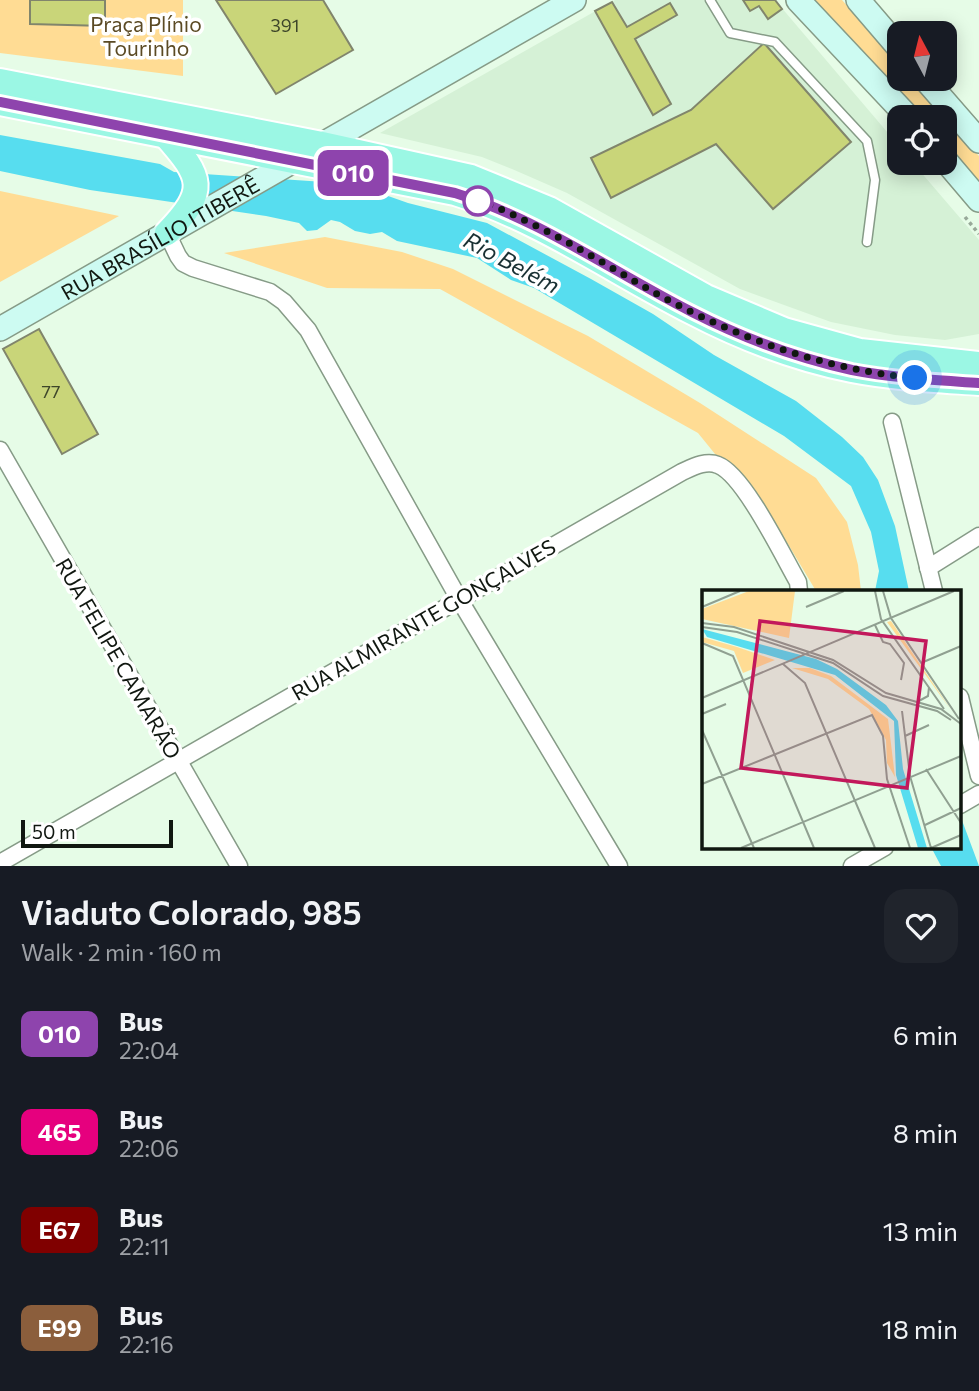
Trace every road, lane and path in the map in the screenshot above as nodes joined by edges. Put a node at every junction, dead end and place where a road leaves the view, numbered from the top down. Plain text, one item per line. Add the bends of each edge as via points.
1 (574, 0) edge
2 (710, 0) edge
3 (798, 0) edge
4 (858, 0) edge
5 (887, 34) edge
6 (0, 81) edge
7 (936, 91) edge
8 (0, 103) edge
9 (897, 105) edge
10 (976, 133) edge
11 (165, 135) junction
12 (322, 144) junction
13 (295, 160) junction
14 (957, 174) edge
15 (979, 200) edge
16 (167, 233) junction
17 (867, 242) dead end
18 (0, 329) edge
19 (976, 367) edge
20 (892, 422) dead end
21 (0, 450) edge
22 (979, 536) edge
23 (928, 568) junction
24 (799, 590) edge
25 (934, 590) edge
26 (459, 599) junction
27 (962, 705) edge
28 (178, 760) junction
29 (979, 776) edge
30 (884, 848) edge
31 (863, 859) edge
32 (0, 863) edge
33 (239, 866) edge
34 (619, 866) edge

1 - 12 main road, RUA BRASÍLIO ITIBERÊ
2 - 17 lane via 730,33 775,42 867,141 875,180
3 - 9 main road
4 - 5 main road
6 - 12 main road
7 - 10 main road
8 - 11 main road
11 - 13 main road
11 - 16 main road via 193,172 194,193 188,210
12 - 13 main road, RUA BRASÍLIO ITIBERÊ
12 - 19 main road via 495,185 569,220 705,297 784,330 860,351
13 - 16 main road, RUA BRASÍLIO ITIBERÊ
13 - 19 main road via 455,193 505,211 692,312 810,359 863,372
14 - 15 main road
16 - 18 main road, RUA BRASÍLIO ITIBERÊ
16 - 26 street via 183,263 270,292 308,330
20 - 23 street
21 - 28 street, RUA FELIPE CAMARÃO
22 - 23 street
23 - 25 street
24 - 26 street, RUA ALMIRANTE GONÇALVES via 738,479 718,464 704,463
26 - 28 street, RUA ALMIRANTE GONÇALVES
26 - 34 street
27 - 29 street
28 - 32 street, RUA ALMIRANTE GONÇALVES
28 - 33 street, RUA FELIPE CAMARÃO
30 - 31 street

